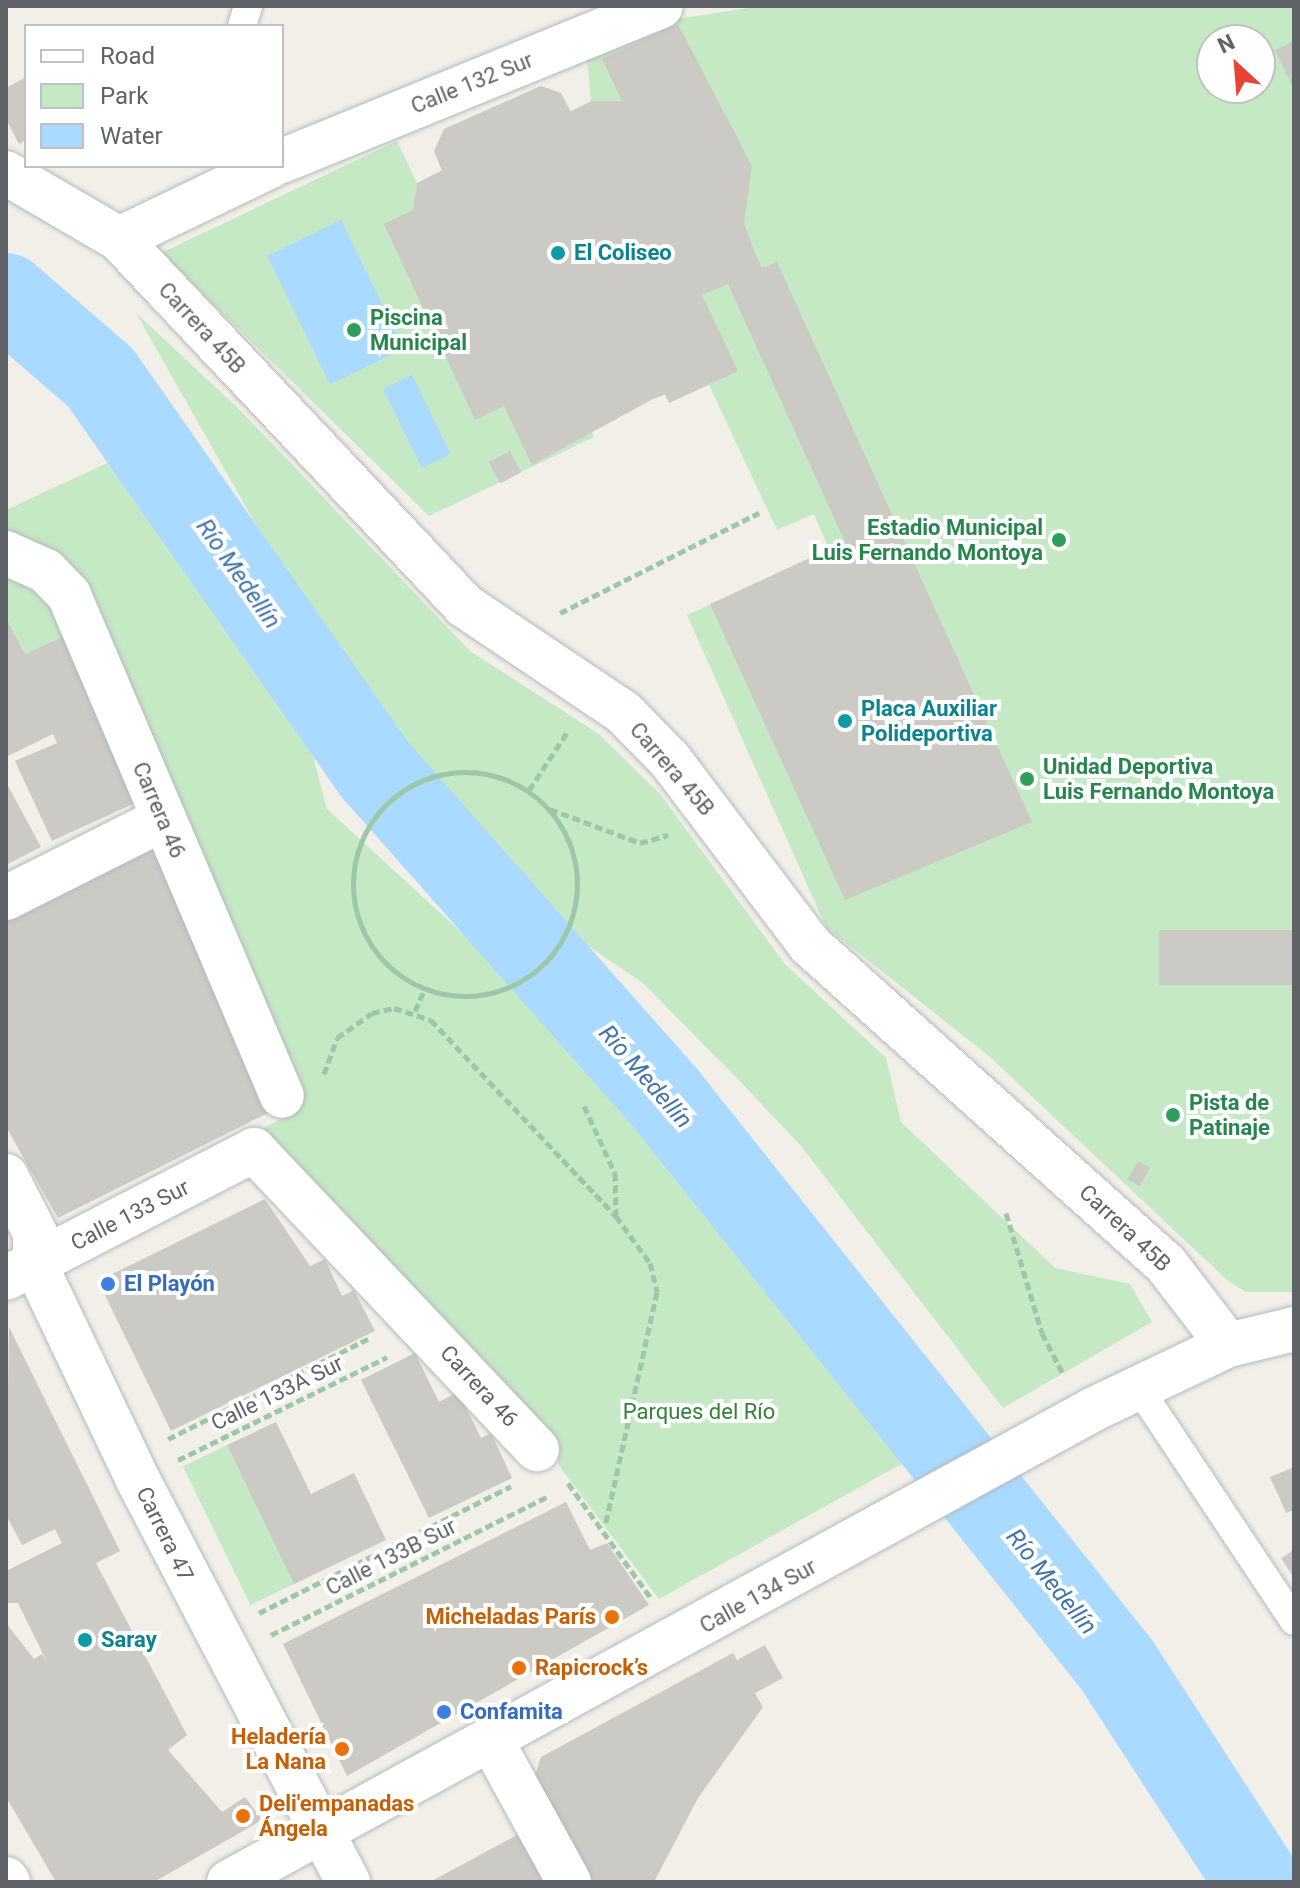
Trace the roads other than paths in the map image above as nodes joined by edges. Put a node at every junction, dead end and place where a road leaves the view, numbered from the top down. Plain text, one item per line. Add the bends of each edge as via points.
1 (661, 6) edge
2 (284, 160) edge
3 (267, 168) edge
4 (6, 173) edge
5 (119, 239) junction
6 (6, 553) edge
7 (163, 819) junction
8 (6, 898) edge
9 (301, 1089) road end
10 (254, 1150) joint
11 (6, 1176) edge
12 (20, 1271) edge
13 (1294, 1329) edge
14 (1228, 1345) junction
15 (1138, 1387) junction
16 (526, 1466) road end
17 (1294, 1621) edge
18 (491, 1740) junction
19 (321, 1832) junction
20 (229, 1882) edge
21 (348, 1882) edge
22 (569, 1882) edge

1 - 2 street, Calle 132 Sur
3 - 5 street
4 - 5 street, Carrera 45B
5 - 14 street, Carrera 45B via 465,606 623,712 670,760 810,945 1165,1263
6 - 7 street, Carrera 46 via 46,571 69,595
7 - 8 street
7 - 9 street, Carrera 46
10 - 12 street, Calle 133 Sur
10 - 16 street, Carrera 46 via 422,1326
11 - 12 street, Carrera 47 via 35,1233
12 - 19 street, Carrera 47 via 133,1469
13 - 14 street, Calle 134 Sur
14 - 15 street, Calle 134 Sur
15 - 17 lane
15 - 18 street, Calle 134 Sur via 1081,1397 884,1527
18 - 19 street, Calle 134 Sur
18 - 22 street
19 - 20 street, Calle 134 Sur
19 - 21 street, Carrera 47

